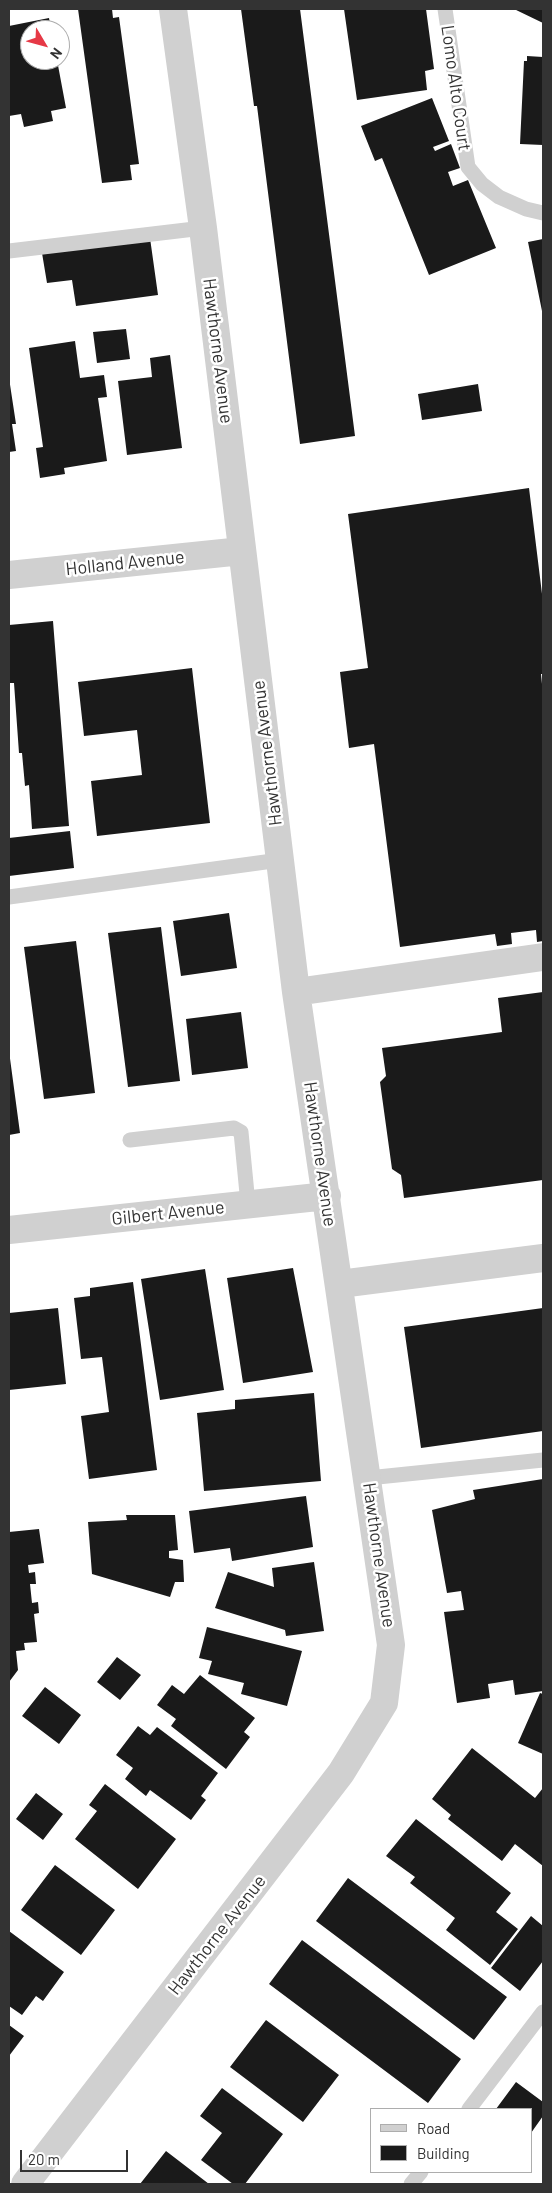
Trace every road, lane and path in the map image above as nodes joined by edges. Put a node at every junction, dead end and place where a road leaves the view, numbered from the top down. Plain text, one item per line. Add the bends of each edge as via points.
1 (173, 9) edge
2 (445, 9) edge
3 (543, 213) edge
4 (203, 228) junction
5 (9, 251) edge
6 (242, 550) junction
7 (9, 575) edge
8 (280, 860) junction
9 (9, 897) edge
10 (543, 957) edge
11 (296, 992) junction
12 (130, 1140) dead end
13 (326, 1196) junction
14 (248, 1204) junction
15 (9, 1230) edge
16 (543, 1258) edge
17 (340, 1284) junction
18 (543, 1460) edge
19 (368, 1478) junction
20 (543, 2012) edge
21 (469, 2108) edge
22 (419, 2173) edge
23 (25, 2184) edge
24 (411, 2184) edge

1 - 4 street, Hawthorne Avenue
2 - 3 lane, Lomo Alto Court via 468,167 499,197
4 - 5 lane
4 - 6 street, Hawthorne Avenue
6 - 7 street, Holland Avenue
6 - 8 street, Hawthorne Avenue
8 - 9 lane
8 - 11 street, Hawthorne Avenue
10 - 11 street
11 - 13 street, Hawthorne Avenue
12 - 14 lane via 234,1128 241,1132
13 - 14 street, Gilbert Avenue
13 - 17 street, Hawthorne Avenue
14 - 15 street, Gilbert Avenue
16 - 17 street
17 - 19 street, Hawthorne Avenue
18 - 19 lane
19 - 23 street, Hawthorne Avenue via 391,1644 384,1703 341,1773
20 - 21 lane
22 - 24 lane

